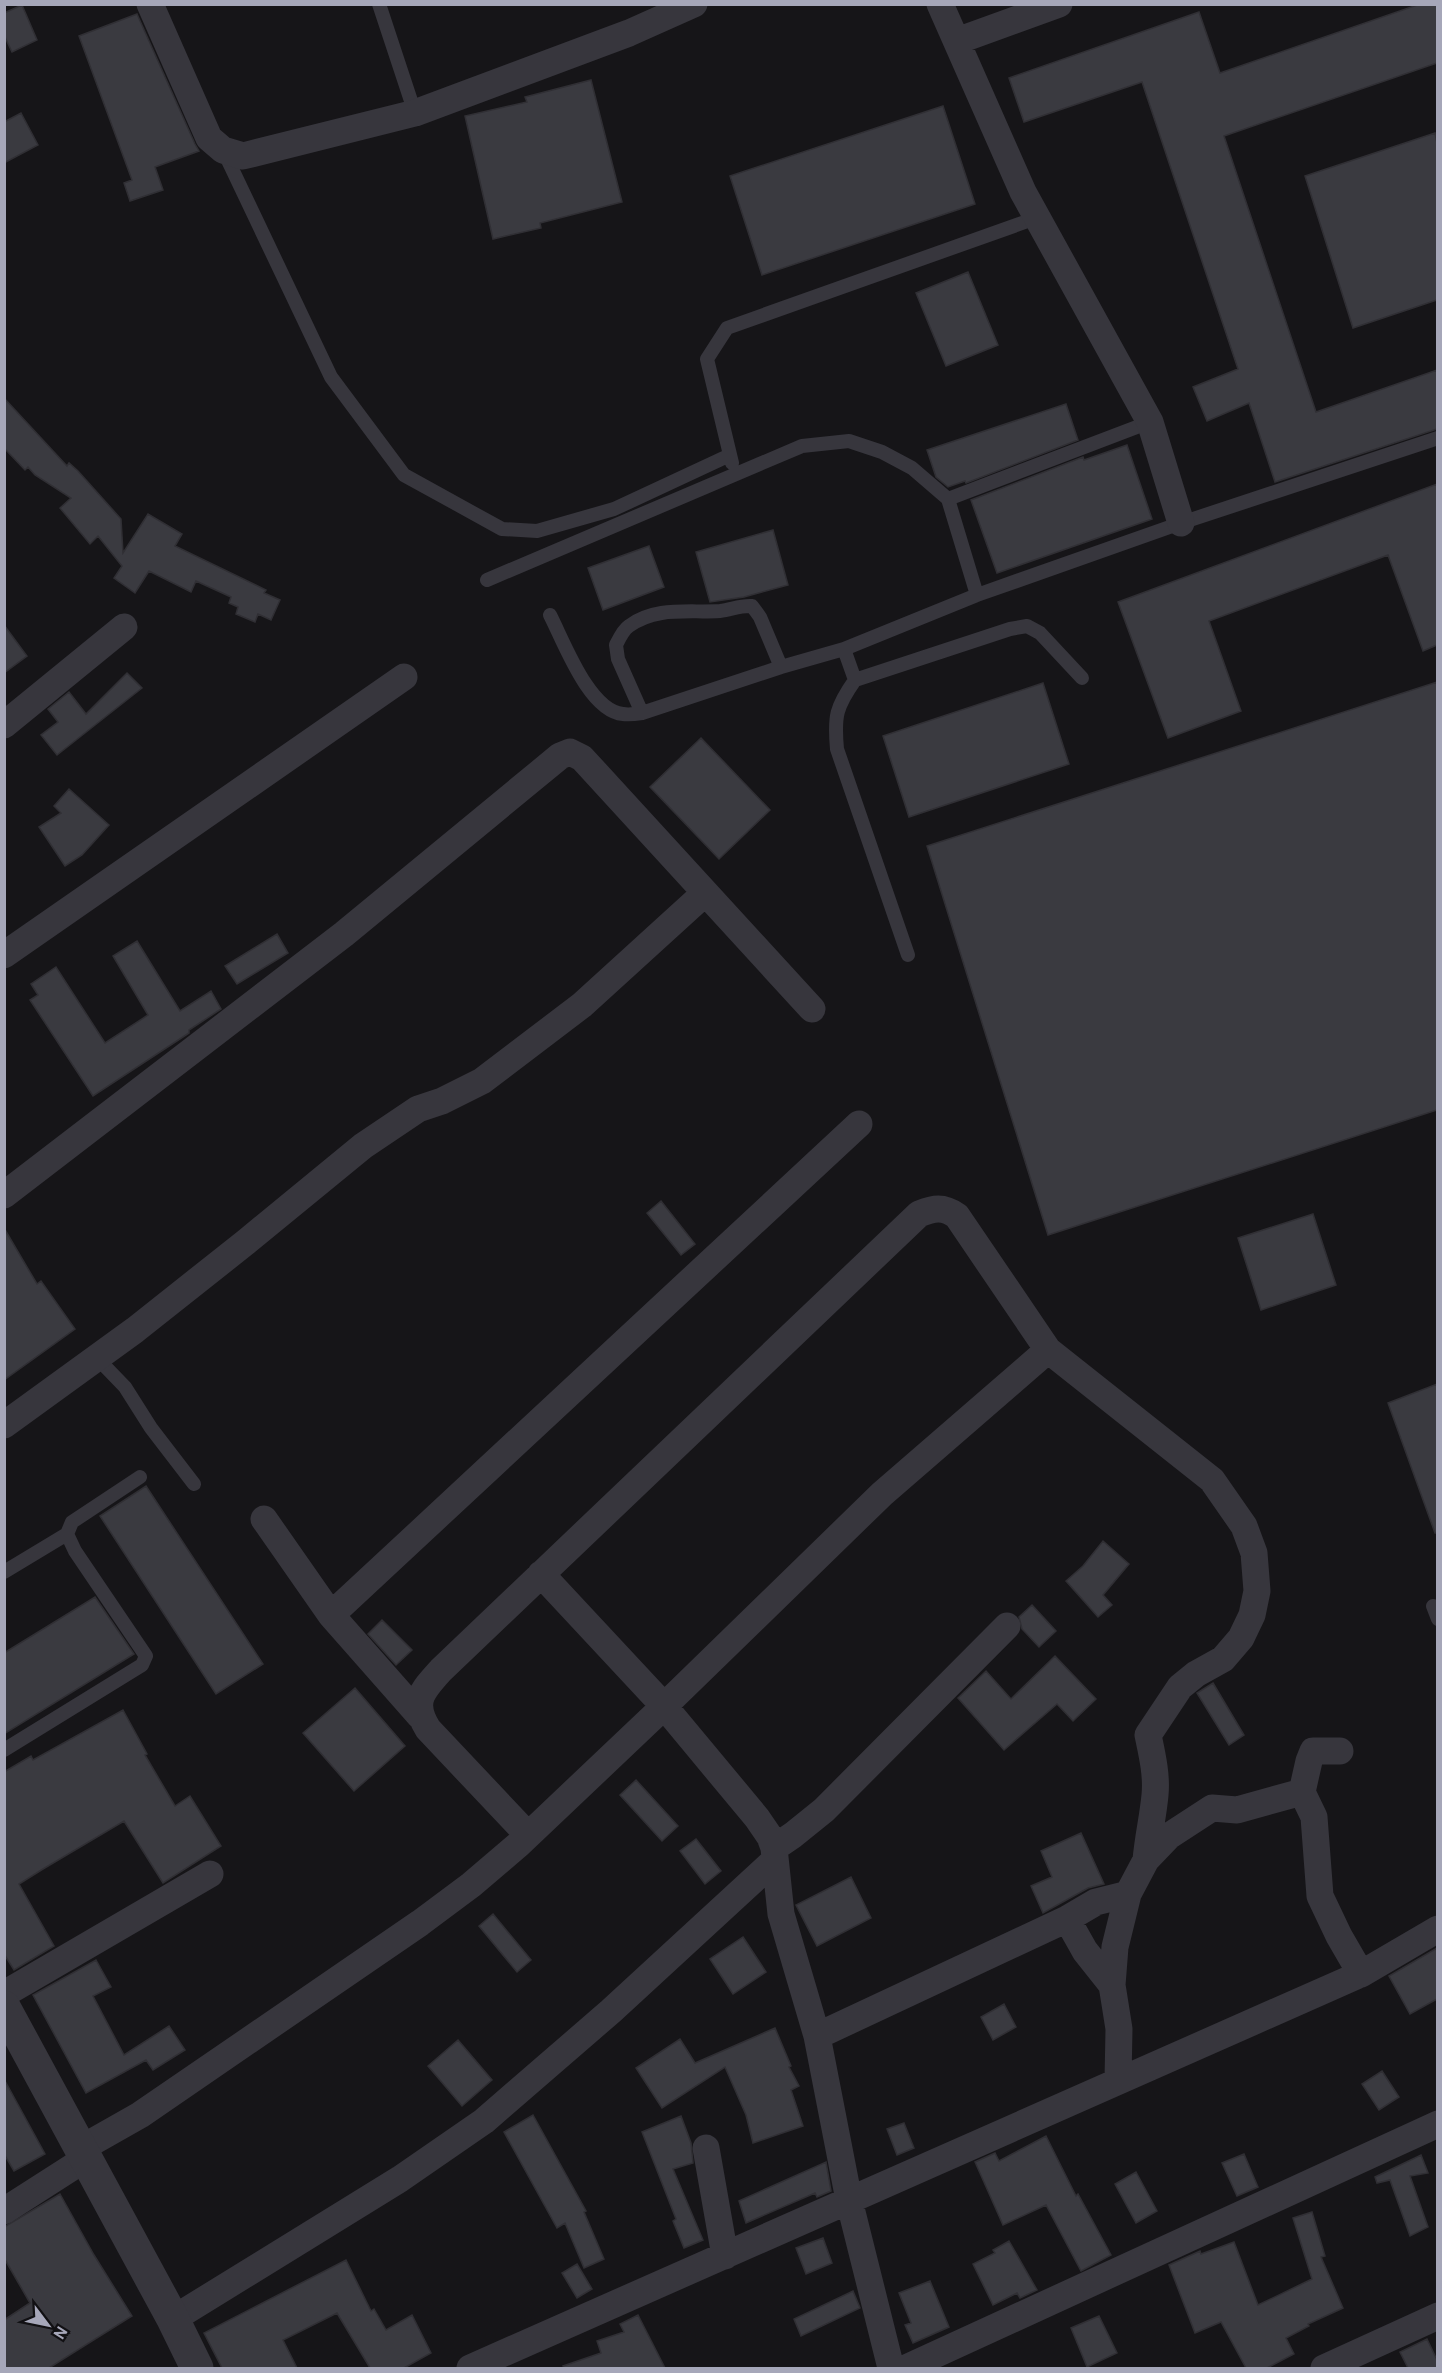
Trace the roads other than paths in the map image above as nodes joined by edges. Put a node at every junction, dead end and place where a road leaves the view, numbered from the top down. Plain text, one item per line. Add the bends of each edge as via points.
1 (150, 4) edge
2 (379, 4) edge
3 (694, 4) edge
4 (940, 4) edge
5 (1059, 4) edge
6 (957, 41) junction
7 (415, 113) junction
8 (223, 150) junction
9 (1039, 217) junction
10 (1150, 422) junction
11 (1437, 438) edge
12 (730, 455) junction
13 (735, 474) junction
14 (948, 499) junction
15 (1180, 524) junction
16 (487, 580) dead end
17 (977, 596) junction
18 (550, 615) dead end
19 (124, 627) dead end
20 (844, 649) junction
21 (781, 667) junction
22 (404, 677) dead end
23 (1082, 678) dead end
24 (855, 680) junction
25 (642, 713) junction
26 (4, 725) edge
27 (705, 893) junction
28 (4, 955) edge
29 (908, 955) dead end
30 (812, 1010) dead end
31 (859, 1124) dead end
32 (4, 1196) edge
33 (1048, 1350) junction
34 (97, 1358) junction
35 (4, 1425) edge
36 (140, 1477) dead end
37 (194, 1484) dead end
38 (264, 1519) dead end
39 (67, 1534) junction
40 (4, 1572) edge
41 (541, 1574) junction
42 (1433, 1606) dead end
43 (331, 1615) junction
44 (1437, 1619) edge
45 (1007, 1626) dead end
46 (664, 1706) junction
47 (420, 1716) junction
48 (4, 1750) edge
49 (1340, 1751) dead end
50 (1302, 1792) junction
51 (528, 1835) junction
52 (774, 1854) junction
53 (1146, 1860) junction
54 (210, 1874) dead end
55 (1128, 1894) junction
56 (1067, 1919) junction
57 (1437, 1929) edge
58 (1361, 1974) junction
59 (1112, 1985) junction
60 (4, 1994) edge
61 (4, 2007) edge
62 (817, 2036) junction
63 (1118, 2080) junction
64 (1437, 2124) edge
65 (706, 2148) dead end
66 (82, 2154) junction
67 (849, 2200) junction
68 (4, 2211) edge
69 (725, 2256) junction
70 (1437, 2316) edge
71 (173, 2319) junction
72 (197, 2368) edge
73 (470, 2368) edge
74 (891, 2368) edge
75 (906, 2368) edge
76 (1324, 2368) edge

1 - 8 street via 209,138
2 - 7 lane
3 - 7 street via 629,33
4 - 6 street
5 - 6 street
6 - 9 street via 1023,192
7 - 8 street via 243,156
8 - 12 lane via 331,377 404,475 502,529 537,531 614,509
9 - 10 street
9 - 12 lane via 727,328 707,359
10 - 14 lane
10 - 15 street
11 - 15 lane
12 - 13 lane
13 - 14 lane via 802,446 849,441 912,468
13 - 16 lane
14 - 17 lane
15 - 17 lane
17 - 20 lane
18 - 25 lane via 595,699 621,714
19 - 26 street
20 - 21 lane
20 - 24 lane
21 - 25 lane
21 - 25 lane via 752,606 650,615 627,627 616,645 618,659
22 - 28 street
23 - 24 lane via 1040,633 1028,626
24 - 29 lane via 842,698 835,721 837,749
27 - 30 street
27 - 32 street via 582,758 570,752 560,756 344,934
27 - 34 street via 582,1005 482,1081 418,1109 363,1146
31 - 43 street
33 - 41 street via 957,1216 936,1208 919,1214
33 - 46 street via 882,1494
33 - 53 street via 1212,1480 1244,1526 1254,1553 1257,1591 1252,1615 1241,1638 1223,1659 1180,1687 1148,1735 1155,1795
34 - 35 street
34 - 37 lane via 125,1387
36 - 39 lane via 72,1522
38 - 43 street
39 - 40 lane
39 - 48 lane via 146,1656 142,1665
41 - 46 street
41 - 47 street via 431,1680 419,1701
42 - 44 lane
43 - 47 street
45 - 52 street via 824,1810
46 - 51 street
46 - 52 street via 758,1818 770,1837
47 - 51 street
49 - 50 street via 1313,1751
50 - 53 street via 1237,1810 1212,1808 1169,1836
50 - 58 street via 1314,1818 1320,1896
51 - 66 street via 420,1923
52 - 62 street via 782,1914
52 - 71 street via 611,2011 484,2121 390,2185
53 - 55 street
54 - 60 street
55 - 56 street via 1096,1902
55 - 59 street via 1115,1947
56 - 59 street via 1085,1951
56 - 62 street
57 - 58 street
58 - 63 street
59 - 63 street via 1119,2029
61 - 66 street
62 - 67 street
63 - 67 street
64 - 75 street
65 - 69 street
66 - 68 street
66 - 71 street
67 - 69 street
67 - 74 street
69 - 73 street
70 - 76 street
71 - 72 street

